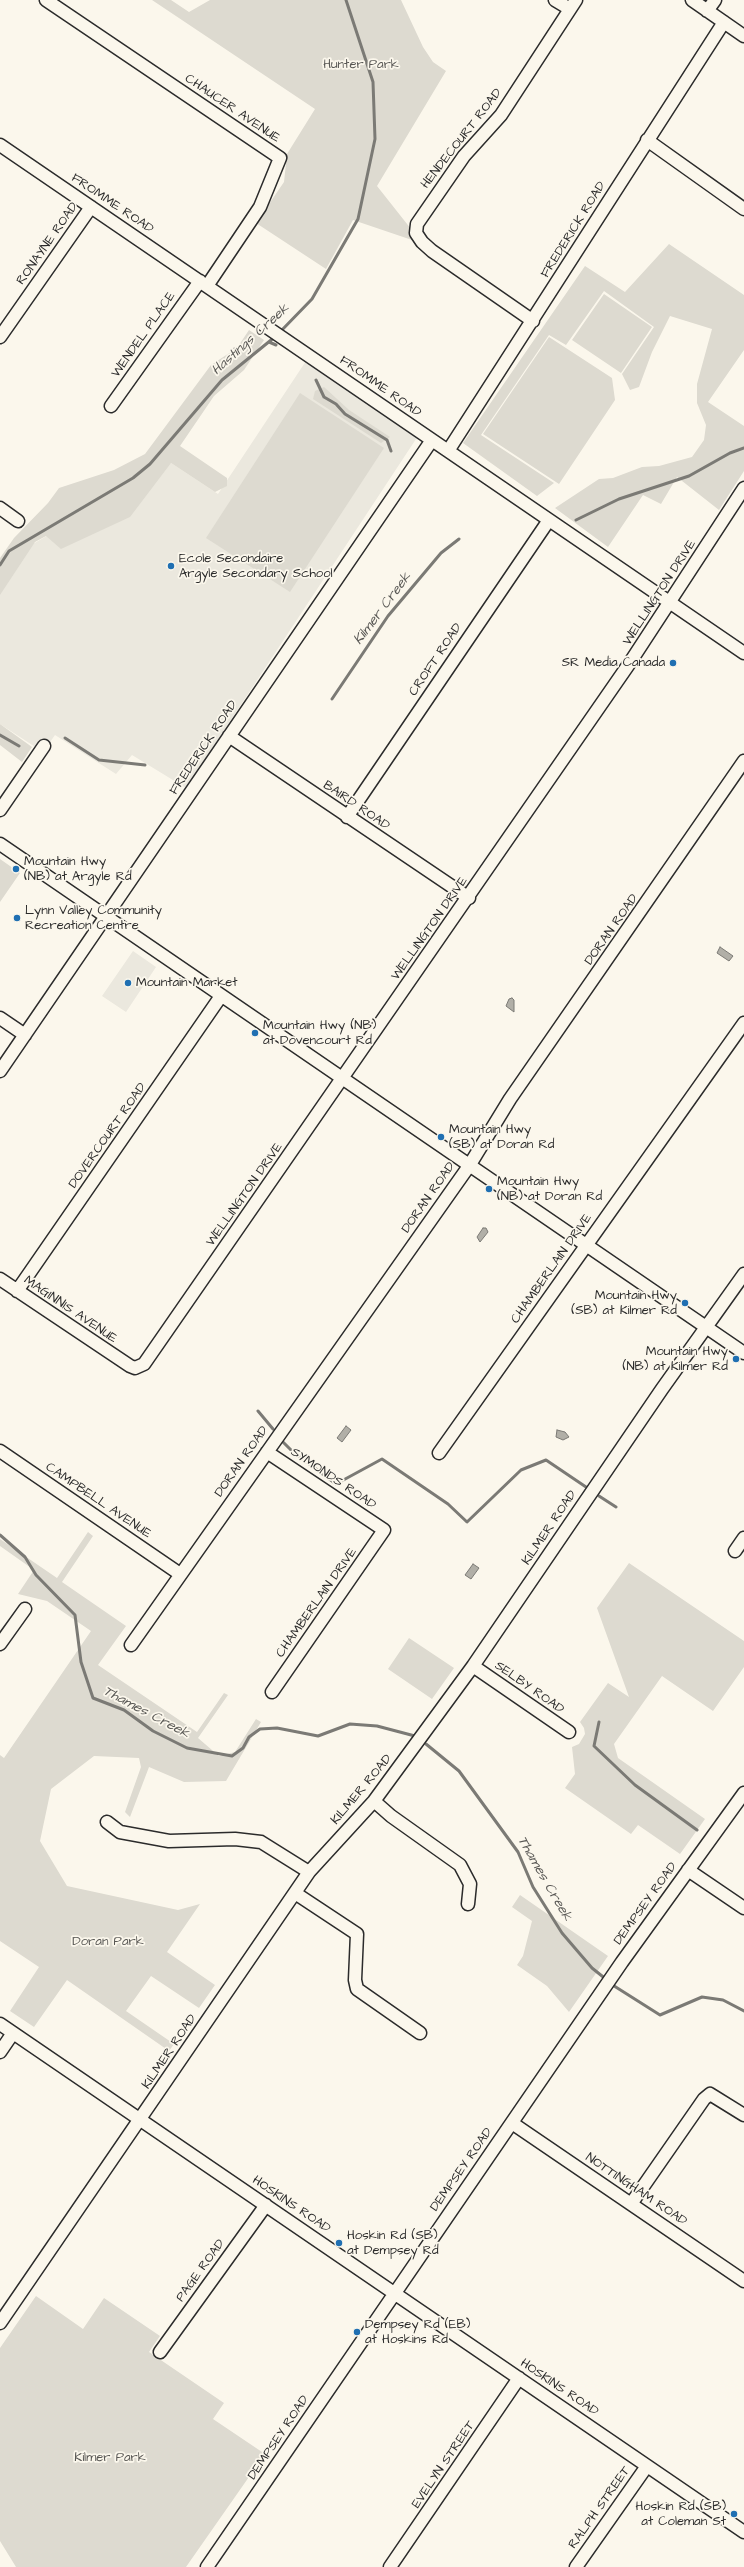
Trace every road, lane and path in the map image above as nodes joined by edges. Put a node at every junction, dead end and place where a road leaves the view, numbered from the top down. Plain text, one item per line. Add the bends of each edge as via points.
1 (46, 0) edge
2 (555, 0) edge
3 (692, 0) edge
4 (715, 0) edge
5 (573, 5) edge
6 (707, 11) junction
7 (724, 22) junction
8 (744, 36) edge
9 (647, 140) junction
10 (0, 145) edge
11 (91, 207) junction
12 (744, 209) edge
13 (203, 283) junction
14 (533, 321) junction
15 (0, 337) edge
16 (111, 406) dead end
17 (432, 440) junction
18 (448, 451) junction
19 (744, 488) edge
20 (0, 508) edge
21 (18, 520) dead end
22 (549, 520) junction
23 (670, 603) junction
24 (744, 653) edge
25 (229, 736) junction
26 (44, 746) dead end
27 (744, 762) edge
28 (0, 810) edge
29 (347, 817) junction
30 (0, 844) edge
31 (469, 898) junction
32 (106, 916) junction
33 (221, 996) junction
34 (0, 1018) edge
35 (744, 1023) edge
36 (25, 1035) junction
37 (0, 1072) edge
38 (343, 1080) junction
39 (469, 1166) junction
40 (586, 1246) junction
41 (744, 1274) edge
42 (0, 1279) edge
43 (17, 1291) junction
44 (706, 1326) junction
45 (744, 1353) edge
46 (125, 1363) joint
47 (0, 1451) edge
48 (267, 1452) junction
49 (439, 1453) dead end
50 (384, 1530) joint
51 (744, 1538) edge
52 (735, 1551) dead end
53 (180, 1574) junction
54 (25, 1609) dead end
55 (0, 1644) edge
56 (131, 1645) dead end
57 (473, 1666) junction
58 (272, 1692) dead end
59 (569, 1732) dead end
60 (744, 1793) edge
61 (374, 1801) junction
62 (107, 1822) dead end
63 (688, 1870) junction
64 (309, 1872) junction
65 (295, 1893) junction
66 (468, 1904) dead end
67 (744, 1908) edge
68 (0, 2024) edge
69 (13, 2033) junction
70 (420, 2033) dead end
71 (0, 2052) edge
72 (744, 2115) edge
73 (140, 2120) junction
74 (512, 2123) junction
75 (631, 2204) junction
76 (266, 2206) junction
77 (744, 2281) edge
78 (396, 2293) junction
79 (0, 2324) edge
80 (160, 2352) dead end
81 (519, 2378) junction
82 (647, 2466) junction
83 (744, 2532) edge
84 (207, 2567) edge
85 (390, 2567) edge
86 (576, 2567) edge

1 - 13 street, CHAUCER AVENUE via 280,158 260,206
2 - 5 street
3 - 6 street
4 - 6 street
5 - 14 street, HENDECOURT ROAD via 501,115 464,156 417,224 416,233 432,251
6 - 7 street
7 - 8 street
7 - 9 street, FREDERICK ROAD
9 - 12 street
9 - 14 street, FREDERICK ROAD
10 - 11 street, FROMME ROAD
11 - 13 street, FROMME ROAD
11 - 15 street, RONAYNE ROAD
13 - 16 street, WENDEL PLACE
13 - 17 street, FROMME ROAD
14 - 18 street, FREDERICK ROAD
17 - 18 street, FROMME ROAD
17 - 25 street, FREDERICK ROAD
18 - 22 street, FROMME ROAD
19 - 23 street, WELLINGTON DRIVE
20 - 21 street
22 - 23 street, FROMME ROAD
22 - 29 street, CROFT ROAD
23 - 24 street, FROMME ROAD
23 - 31 street, WELLINGTON DRIVE via 510,834
25 - 29 street, BAIRD ROAD
25 - 32 street, FREDERICK ROAD
26 - 28 street
27 - 39 street, DORAN ROAD via 510,1099
29 - 31 street, BAIRD ROAD
30 - 32 street
31 - 38 street, WELLINGTON DRIVE
32 - 33 street
32 - 36 street, FREDERICK ROAD
33 - 38 street
33 - 43 street, DOVERCOURT ROAD
34 - 36 street
35 - 40 street, CHAMBERLAIN DRIVE
36 - 37 street, FREDERICK ROAD
38 - 39 street
38 - 46 street, WELLINGTON DRIVE via 150,1357 144,1364 135,1368
39 - 40 street
39 - 48 street, DORAN ROAD
40 - 44 street
40 - 49 street, CHAMBERLAIN DRIVE
41 - 44 street, KILMER ROAD
42 - 43 street, MAGINNIS AVENUE
43 - 46 street, MAGINNIS AVENUE
44 - 45 street
44 - 57 street, KILMER ROAD
47 - 53 street, CAMPBELL AVENUE
48 - 50 street, SYMONDS ROAD
48 - 53 street, DORAN ROAD
50 - 58 street, CHAMBERLAIN DRIVE
51 - 52 street
53 - 56 street, DORAN ROAD
54 - 55 street
57 - 59 street, SELBY ROAD
57 - 61 street, KILMER ROAD
60 - 63 street, DEMPSEY ROAD
61 - 64 street, KILMER ROAD
61 - 66 street via 460,1865 470,1884
62 - 64 street via 120,1832 169,1842 235,1839 261,1842
63 - 67 street
63 - 74 street, DEMPSEY ROAD
64 - 65 street, KILMER ROAD
65 - 70 street via 357,1934 355,1980 358,1989
65 - 73 street, KILMER ROAD
68 - 69 street, HOSKINS ROAD
69 - 71 street
69 - 73 street, HOSKINS ROAD
72 - 75 street via 710,2094
73 - 76 street, HOSKINS ROAD
73 - 79 street, KILMER ROAD
74 - 75 street, NOTTINGHAM ROAD
74 - 78 street, DEMPSEY ROAD
75 - 77 street, NOTTINGHAM ROAD
76 - 78 street, HOSKINS ROAD
76 - 80 street, PAGE ROAD
78 - 81 street, HOSKINS ROAD
78 - 84 street, DEMPSEY ROAD
81 - 82 street, HOSKINS ROAD
81 - 85 street, EVELYN STREET
82 - 83 street, HOSKINS ROAD
82 - 86 street, RALPH STREET

